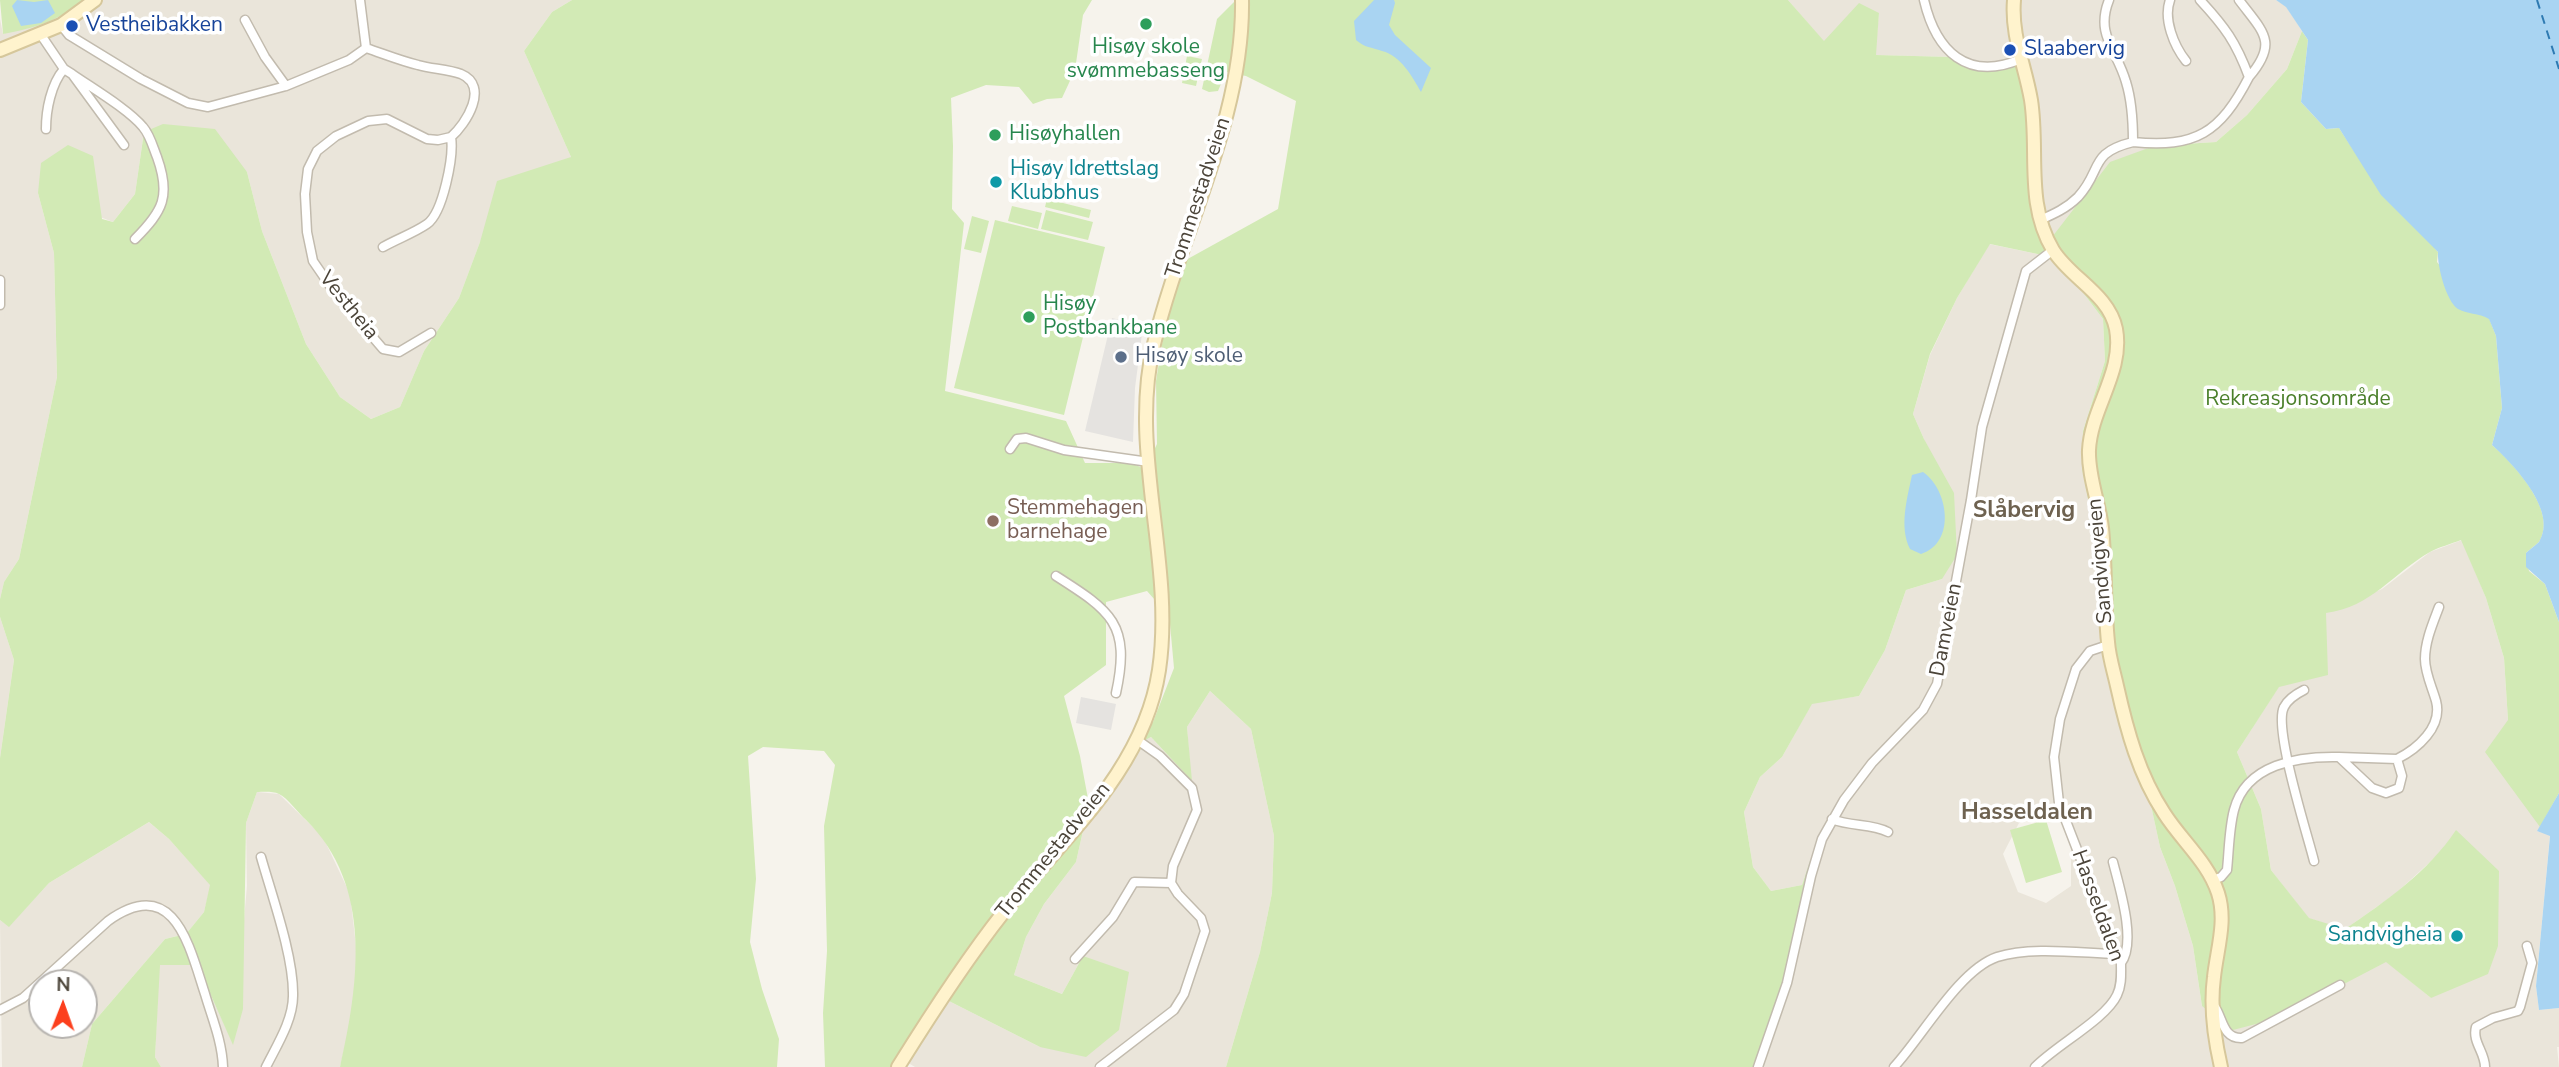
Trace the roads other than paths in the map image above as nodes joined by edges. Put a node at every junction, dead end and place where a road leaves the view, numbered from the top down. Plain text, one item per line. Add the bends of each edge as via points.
1 (95, 0) edge
2 (360, 0) edge
3 (1242, 0) edge
4 (1924, 0) edge
5 (2014, 0) edge
6 (2109, 0) edge
7 (2170, 0) edge
8 (2200, 0) edge
9 (2239, 0) edge
10 (245, 20) dead end
11 (61, 25) junction
12 (41, 35) junction
13 (366, 48) junction
14 (0, 50) edge
15 (2021, 59) junction
16 (2186, 61) dead end
17 (64, 69) junction
18 (72, 74) junction
19 (2249, 77) junction
20 (286, 86) junction
21 (46, 129) dead end
22 (451, 137) junction
23 (2133, 142) junction
24 (124, 145) dead end
25 (2040, 220) junction
26 (135, 239) dead end
27 (383, 247) dead end
28 (2053, 250) junction
29 (0, 280) edge
30 (0, 305) edge
31 (431, 333) dead end
32 (1010, 449) dead end
33 (1149, 462) junction
34 (1056, 576) dead end
35 (2439, 607) dead end
36 (2108, 645) junction
37 (2304, 690) dead end
38 (1115, 693) dead end
39 (1136, 739) junction
40 (2339, 757) junction
41 (2397, 759) junction
42 (2288, 761) junction
43 (1832, 819) junction
44 (1888, 832) dead end
45 (261, 857) dead end
46 (2314, 860) dead end
47 (2113, 862) dead end
48 (2213, 880) junction
49 (1171, 883) junction
50 (2527, 946) dead end
51 (2116, 954) junction
52 (1075, 959) dead end
53 (2121, 963) junction
54 (2340, 985) dead end
55 (2212, 1005) junction
56 (0, 1010) edge
57 (223, 1067) edge
58 (266, 1067) edge
59 (898, 1067) edge
60 (1100, 1067) edge
61 (1758, 1067) edge
62 (1894, 1067) edge
63 (2035, 1067) edge
64 (2221, 1067) edge
65 (2485, 1067) edge

1 - 11 main road
2 - 13 street
3 - 33 main road, Trommestadveien via 1242,43 1231,98 1154,344 1147,390
4 - 15 street via 1933,30 1943,47 1958,59 1986,67
5 - 15 main road, Sandvigveien via 2014,33
6 - 23 street via 2104,31 2126,81
7 - 16 street via 2167,15 2176,46
8 - 19 street via 2227,30
9 - 19 street via 2258,25 2266,50
10 - 20 street
11 - 12 main road
11 - 20 street via 69,35 188,103 215,106
12 - 14 main road
12 - 17 street
13 - 20 street via 349,60
13 - 22 street via 460,74 470,81 473,104
15 - 25 main road, Sandvigveien via 2034,121 2034,192
17 - 18 street
17 - 21 street via 54,88
18 - 24 street
18 - 26 street via 148,134 165,191 158,212
19 - 23 street via 2237,101 2207,132 2182,142
22 - 27 street via 451,156 436,214 426,225
22 - 31 street, Vestheia via 427,139 387,119 368,121 317,151 308,169 305,194 313,261 383,349 399,352
23 - 25 street via 2101,156 2078,197 2060,212
25 - 28 main road, Sandvigveien
28 - 36 main road, Sandvigveien via 2104,305 2116,332 2116,362 2094,423 2089,452 2103,532
28 - 43 street, Damveien via 2026,271 1982,427 1937,684 1923,710 1871,762
29 - 30 street
32 - 33 street via 1017,439 1026,438 1063,450
33 - 39 main road, Trommestadveien via 1162,593 1161,651 1151,702
34 - 38 street via 1103,608 1115,627 1121,662
35 - 41 street via 2425,658 2437,713 2424,740
36 - 48 main road, Sandvigveien via 2130,738 2148,788
36 - 51 street, Hasseldalen via 2090,651 2076,669 2054,757 2059,803
37 - 42 street via 2294,695 2281,715
39 - 49 street via 1181,775 1195,798 1196,810 1173,866
39 - 59 main road, Trommestadveien via 1100,800 1003,913
40 - 41 street
40 - 41 street via 2372,788 2386,793 2399,788 2402,776
40 - 42 street
42 - 46 street
42 - 48 street via 2256,775 2242,791 2234,810 2227,870
43 - 44 street
43 - 61 street, Damveien via 1822,839 1787,983
45 - 58 street via 294,997
47 - 53 street via 2127,934
48 - 55 main road, Sandvigveien via 2222,920
49 - 52 street via 1134,882 1113,917
49 - 60 street via 1205,931 1184,994 1174,1010
50 - 65 street via 2532,963 2518,1011 2476,1027
51 - 53 street, Hasseldalen
51 - 62 street via 2020,952 1995,958 1974,970 1958,987
53 - 63 street, Hasseldalen via 2117,996 2102,1014
54 - 55 street via 2242,1038 2226,1032
55 - 64 main road, Sandvigveien
56 - 57 street via 23,998 122,910 155,907 177,922 189,942 220,1041

